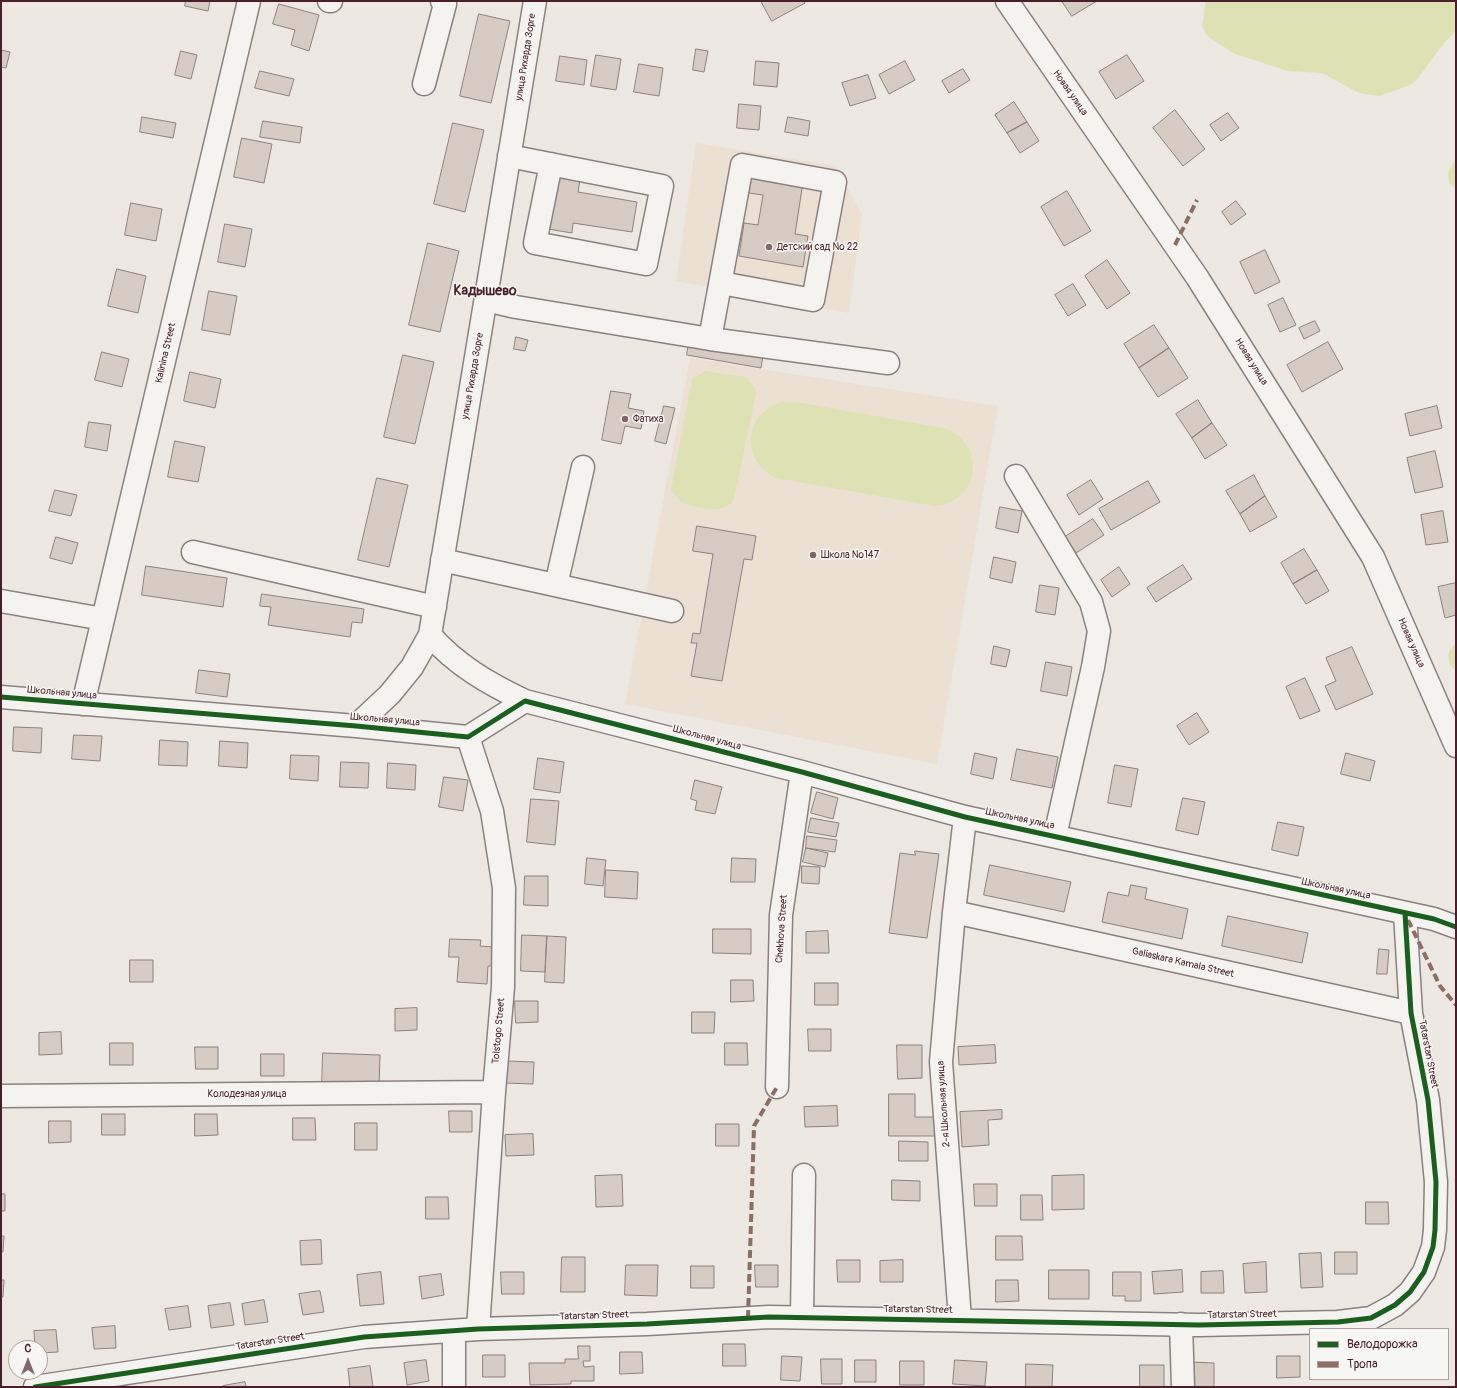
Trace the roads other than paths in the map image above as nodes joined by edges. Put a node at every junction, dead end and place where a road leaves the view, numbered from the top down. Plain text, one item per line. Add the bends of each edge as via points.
1 (249, 1) edge
2 (442, 1) edge
3 (535, 1) edge
4 (1007, 1) edge
5 (424, 84) dead end
6 (510, 156) junction
7 (550, 164) junction
8 (721, 283) junction
9 (486, 300) junction
10 (710, 339) junction
11 (888, 364) dead end
12 (583, 467) dead end
13 (1016, 476) dead end
14 (193, 552) dead end
15 (442, 560) junction
16 (556, 586) junction
17 (1, 601) edge
18 (435, 607) junction
19 (672, 611) dead end
20 (103, 619) junction
21 (430, 635) junction
22 (1, 697) edge
23 (525, 701) junction
24 (83, 704) junction
25 (356, 726) junction
26 (468, 737) junction
27 (1456, 746) edge
28 (802, 772) junction
29 (965, 817) junction
30 (1055, 836) junction
31 (954, 912) junction
32 (1405, 914) junction
33 (1456, 927) edge
34 (1411, 1013) junction
35 (777, 1087) dead end
36 (494, 1092) junction
37 (1, 1096) edge
38 (804, 1175) dead end
39 (802, 1317) junction
40 (960, 1319) junction
41 (1181, 1324) junction
42 (478, 1329) junction
43 (454, 1331) junction
44 (35, 1387) edge
45 (454, 1387) edge
46 (1183, 1387) edge

1 - 20 street, Kalinina Street
2 - 5 street via 445,4
3 - 6 street, улица Рихарда Зорге
4 - 27 street, Новая улица via 1197,277 1373,557
6 - 7 street
6 - 9 street, улица Рихарда Зорге
7 - 7 street via 662,186 646,264 535,243
8 - 8 street via 742,165 835,182 813,300
8 - 10 street
9 - 10 street
9 - 15 street, улица Рихарда Зорге
10 - 11 street
12 - 16 street
13 - 30 street via 1091,602 1099,631
14 - 18 street
15 - 16 street
15 - 18 street, улица Рихарда Зорге
16 - 19 street
17 - 20 street
18 - 21 street, улица Рихарда Зорге
20 - 24 street, Kalinina Street
21 - 23 street, Школьная улица via 443,650 468,669 494,686
21 - 25 street, улица Рихарда Зорге via 412,667 390,694
22 - 24 street, Школьная улица
23 - 26 street
23 - 28 street, Школьная улица
24 - 25 street, Школьная улица
25 - 26 street, Школьная улица
26 - 36 street, Tolstogo Street via 492,811 504,888 503,987
28 - 29 street, Школьная улица
28 - 35 street, Chekhova Street via 781,915
29 - 30 street, Школьная улица
29 - 31 street, 2-я Школьная улица
30 - 32 street, Школьная улица
31 - 34 street, Galiaskara Kamala Street
31 - 40 street, 2-я Школьная улица via 941,1062
32 - 33 street, Школьная улица via 1434,919
32 - 34 street, Tatarstan Street
34 - 41 street, Tatarstan Street via 1428,1100 1436,1182 1433,1247 1424,1272 1410,1292 1395,1305 1371,1318 1338,1322
36 - 37 street, Колодезная улица
36 - 42 street, Tolstogo Street
38 - 39 street
39 - 40 street, Tatarstan Street
39 - 42 street, Tatarstan Street
40 - 41 street, Tatarstan Street
41 - 46 street
42 - 43 street, Tatarstan Street
43 - 44 street, Tatarstan Street via 364,1337
43 - 45 street

